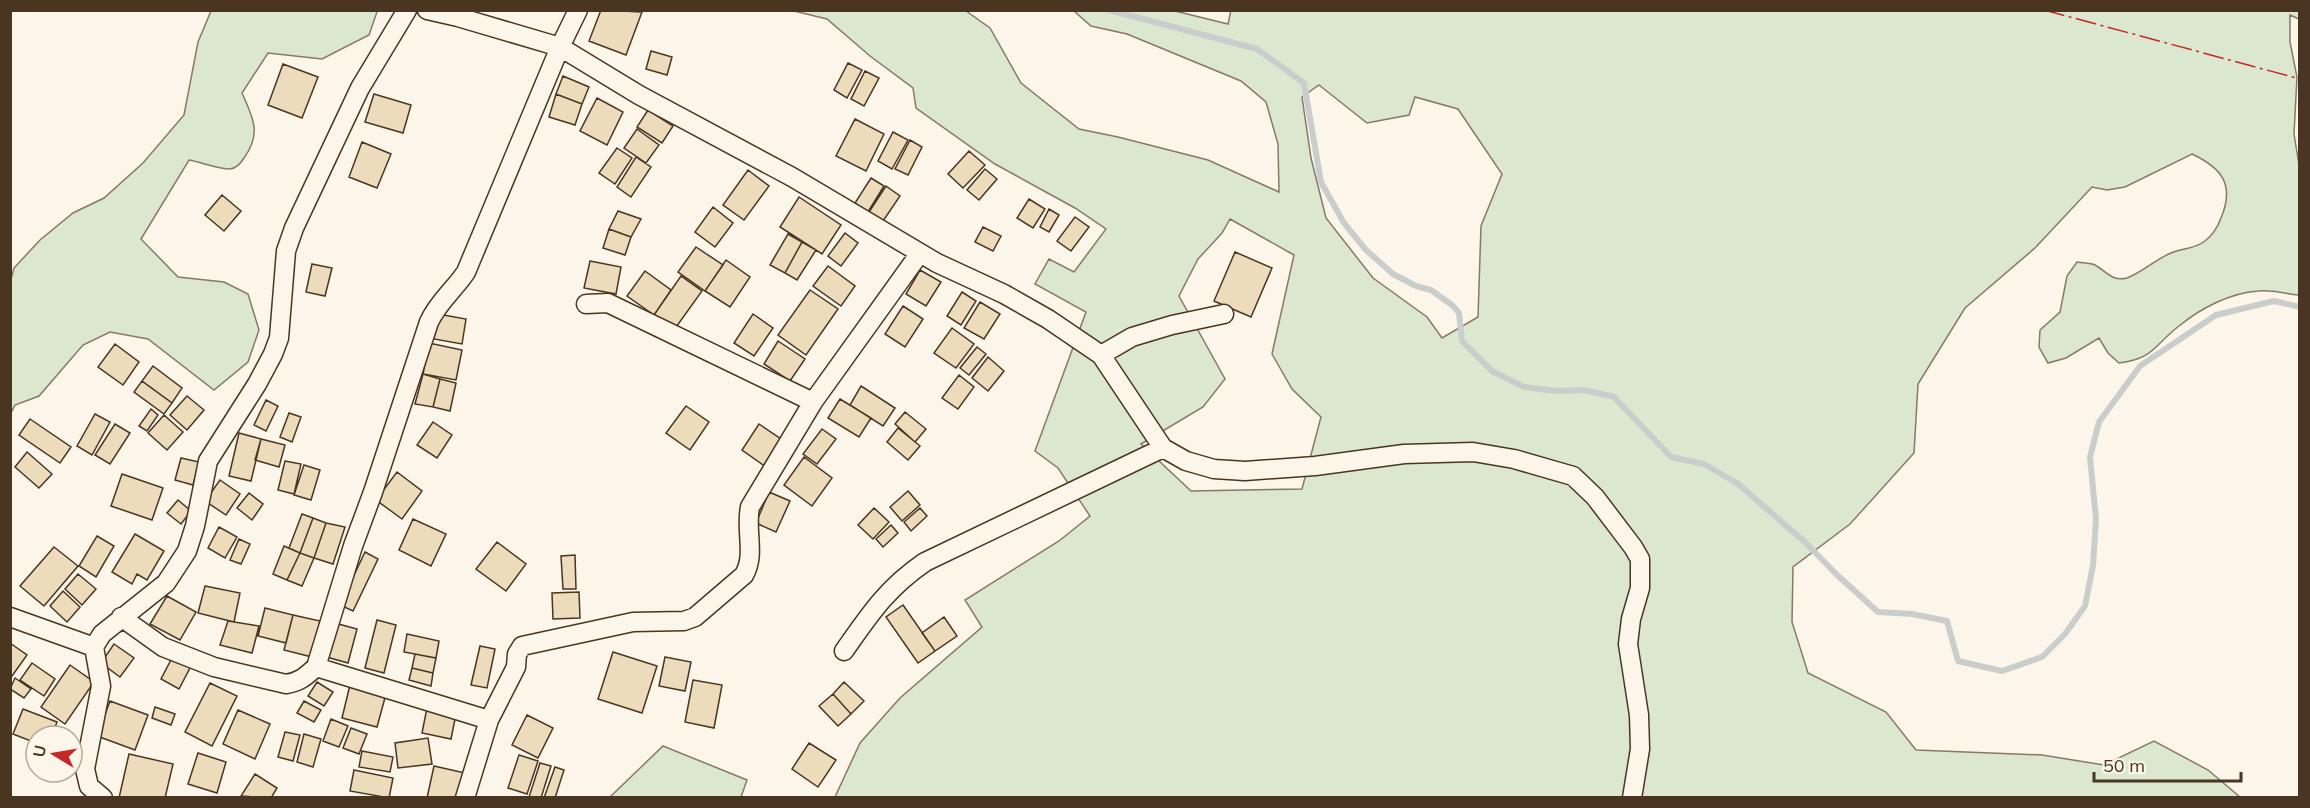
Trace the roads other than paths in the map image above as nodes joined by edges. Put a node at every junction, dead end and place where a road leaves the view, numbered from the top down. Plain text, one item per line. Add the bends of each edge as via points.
1 (408, 10) edge
2 (427, 10) edge
3 (578, 10) edge
4 (560, 46) junction
5 (920, 253) junction
6 (586, 304) dead end
7 (1224, 314) dead end
8 (1101, 355) junction
9 (813, 402) junction
10 (1163, 448) junction
11 (10, 617) edge
12 (121, 618) junction
13 (94, 647) junction
14 (844, 651) dead end
15 (316, 667) junction
16 (489, 720) junction
17 (103, 798) edge
18 (465, 798) edge
19 (1632, 798) edge

1 - 12 street via 360,88 294,228 286,250 279,338 257,384 208,461 187,551 166,583
2 - 4 street
3 - 4 street
4 - 5 street via 639,95 792,177
4 - 15 street via 466,272 429,322
5 - 8 street via 1004,294
5 - 9 street
6 - 9 street via 608,303
7 - 8 street via 1132,337
8 - 10 street
9 - 16 street via 750,507 750,558 744,575 684,621 633,622 522,646 516,667
10 - 14 street via 925,562 882,598
10 - 19 street via 1214,469 1245,471 1404,454 1473,452 1573,476 1595,497 1640,559 1640,588 1628,644 1640,715 1640,749
11 - 13 street
12 - 13 street via 102,634
12 - 15 street via 163,647 214,667 286,684 305,678
13 - 17 street via 101,686 85,769 88,786
15 - 16 street
16 - 18 street

